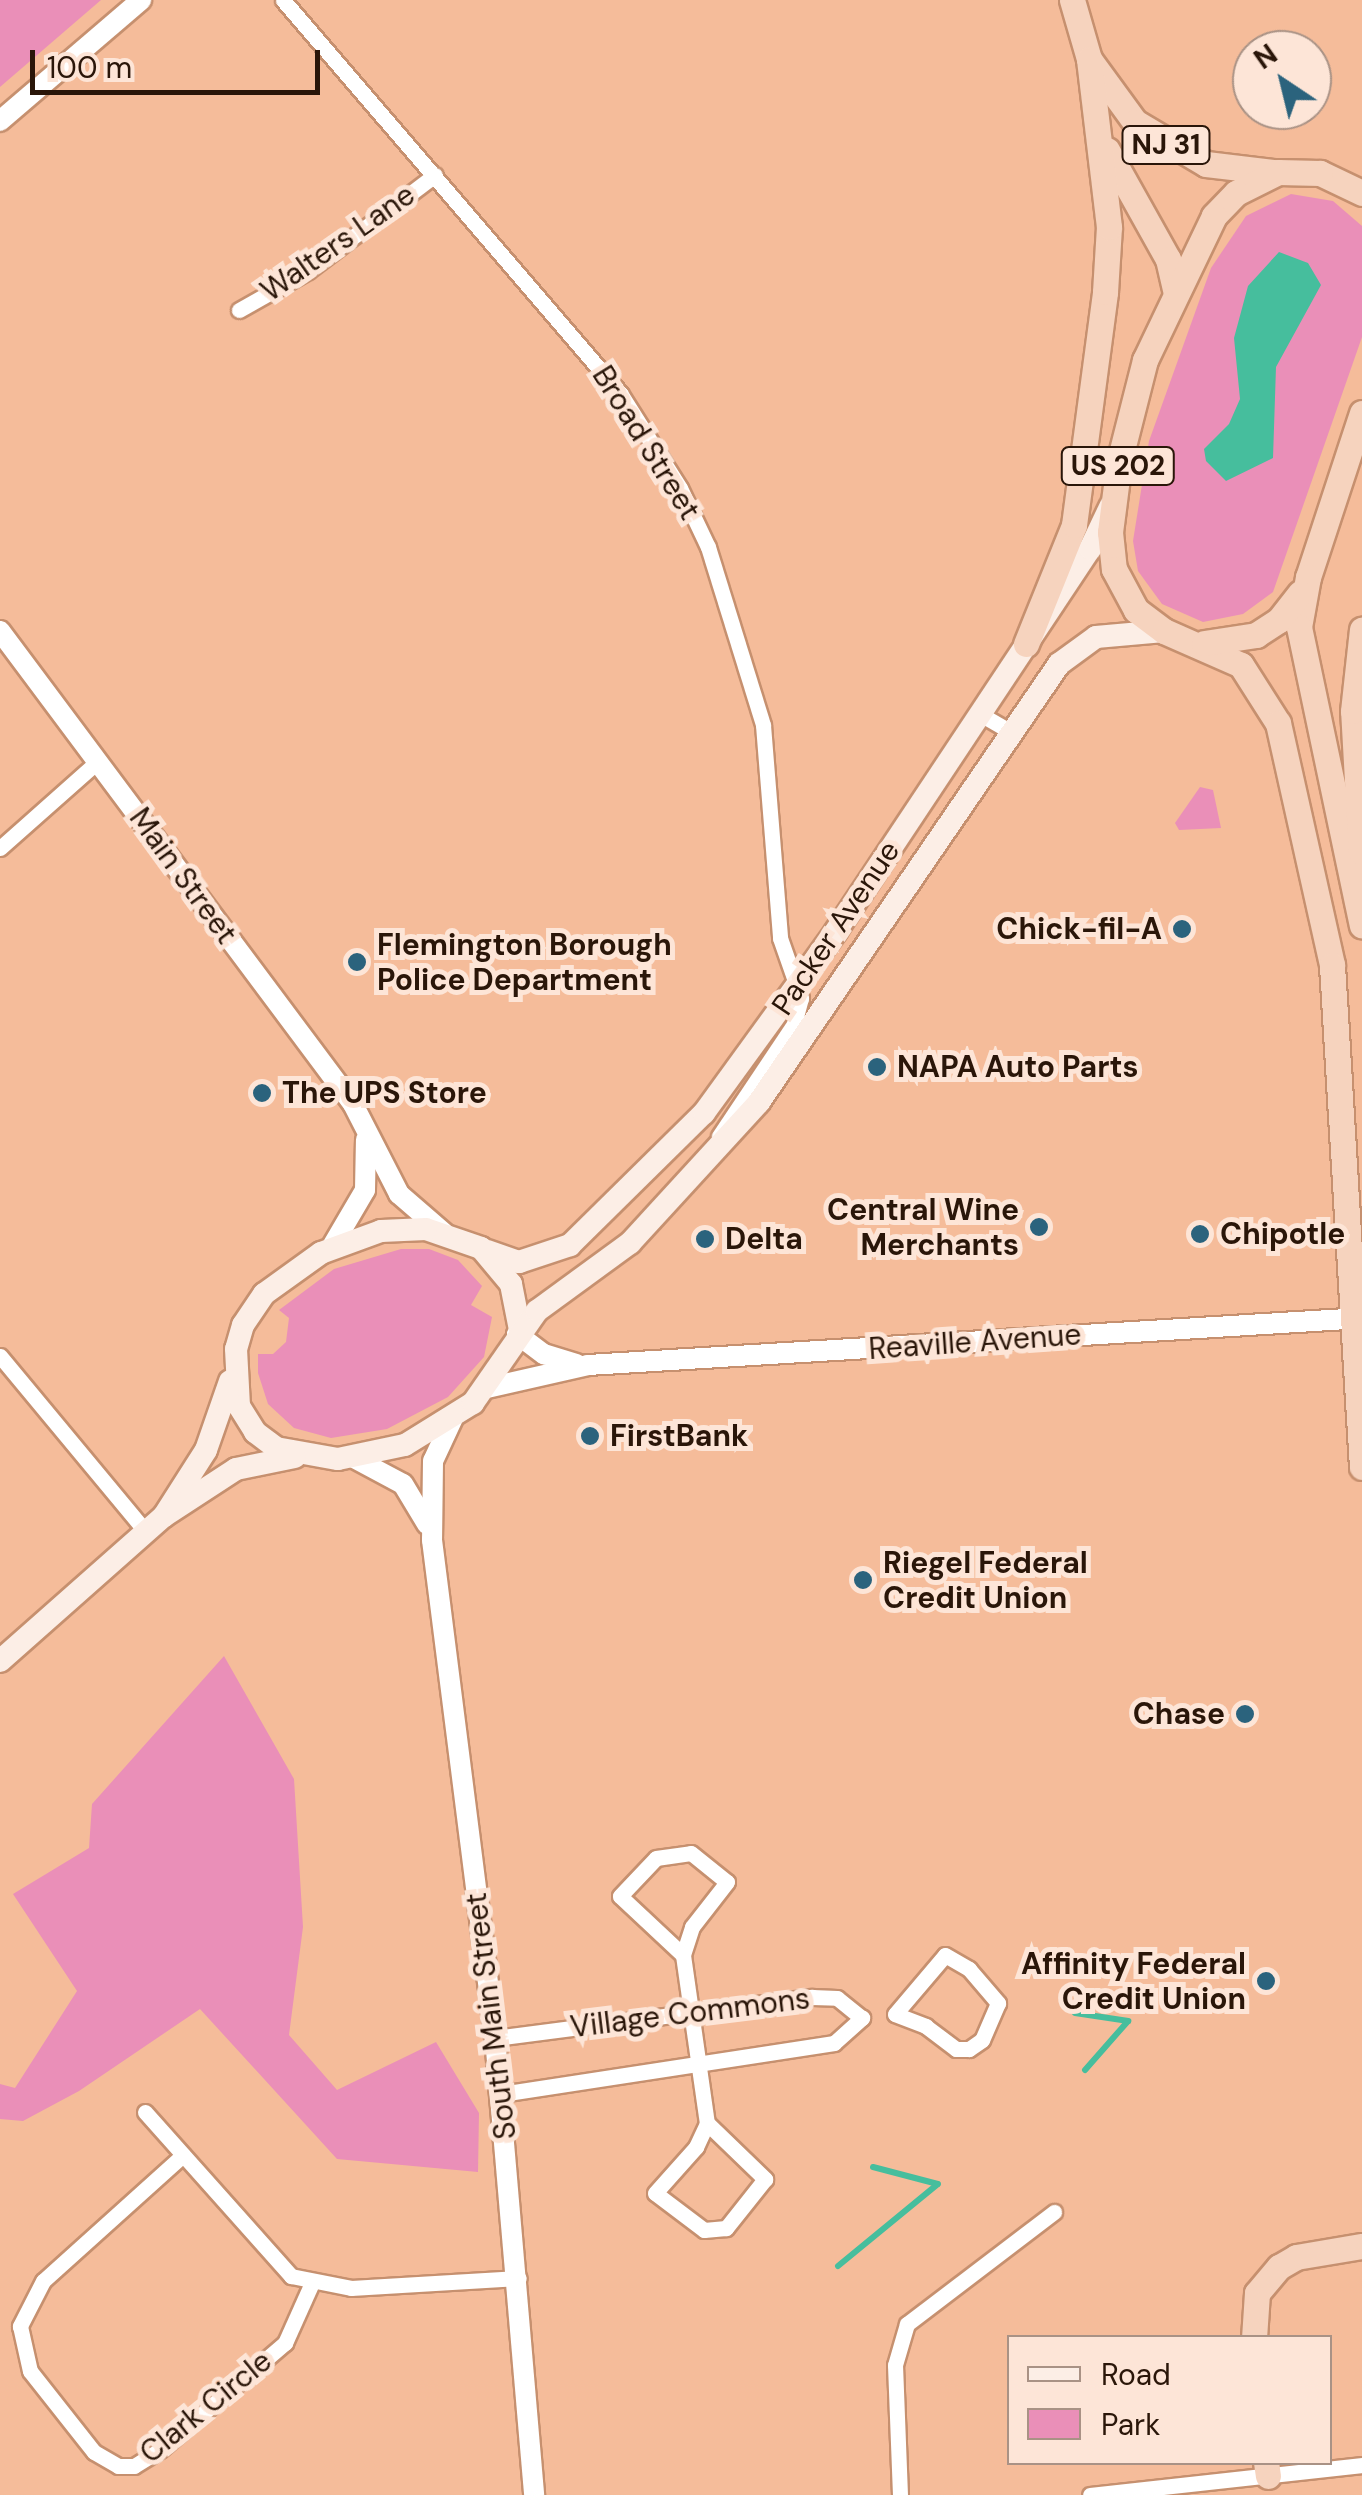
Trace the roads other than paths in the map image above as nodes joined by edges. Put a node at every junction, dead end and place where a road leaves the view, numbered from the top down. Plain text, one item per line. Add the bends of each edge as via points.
1 (141, 0) edge
2 (283, 0) edge
3 (1072, 0) edge
4 (1090, 59) junction
5 (0, 121) edge
6 (1098, 132) junction
7 (1278, 172) junction
8 (1320, 173) junction
9 (435, 175) junction
10 (1362, 175) edge
11 (1362, 192) edge
12 (1175, 290) junction
13 (239, 310) dead end
14 (1361, 416) edge
15 (1113, 499) junction
16 (1308, 577) junction
17 (1362, 629) edge
18 (0, 631) edge
19 (1164, 631) junction
20 (1194, 641) junction
21 (1026, 644) junction
22 (980, 714) junction
23 (1013, 733) junction
24 (98, 761) junction
25 (0, 848) edge
26 (1362, 872) edge
27 (1362, 925) edge
28 (798, 986) junction
29 (363, 1123) junction
30 (704, 1167) junction
31 (444, 1233) junction
32 (331, 1248) junction
33 (481, 1248) junction
34 (1359, 1318) edge
35 (519, 1332) junction
36 (0, 1356) edge
37 (588, 1365) junction
38 (233, 1366) junction
39 (487, 1388) junction
40 (453, 1418) junction
41 (306, 1458) junction
42 (354, 1458) junction
43 (1362, 1467) edge
44 (164, 1516) junction
45 (146, 1532) junction
46 (432, 1540) junction
47 (0, 1661) edge
48 (683, 1956) junction
49 (691, 2012) junction
50 (895, 2014) junction
51 (862, 2018) junction
52 (495, 2038) junction
53 (698, 2065) junction
54 (501, 2094) junction
55 (144, 2112) dead end
56 (707, 2122) junction
57 (184, 2156) junction
58 (1054, 2212) dead end
59 (1362, 2246) edge
60 (519, 2278) junction
61 (311, 2284) junction
62 (1254, 2335) edge
63 (1362, 2465) edge
64 (1267, 2470) edge
65 (1151, 2492) edge
66 (534, 2495) edge
67 (900, 2495) edge
68 (1090, 2495) edge

1 - 5 street
2 - 9 street, Broad Street
3 - 4 highway, NJ 31 / NJ 31
4 - 6 highway, NJ 31
4 - 7 highway, NJ 31 / NJ 31 via 1135,122 1179,153 1229,169
6 - 12 highway, NJ 31 via 1168,259
6 - 21 highway via 1109,248 1084,471 1066,550
7 - 8 highway, NJ 31
7 - 12 highway, US 202 via 1226,204
8 - 10 highway
8 - 11 highway
9 - 13 street, Walters Lane via 320,264
9 - 28 street, Broad Street via 620,392 695,516 754,688 771,772 780,938
12 - 15 highway, US 202 / US 202 via 1145,360
14 - 16 highway
15 - 19 highway, US 202 / US 202 via 1118,580 1136,610
15 - 21 main road, Packer Avenue via 1090,549
16 - 20 highway via 1296,601 1268,628 1226,644
16 - 27 highway via 1300,604 1300,652
17 - 26 highway via 1353,712
18 - 24 street, Main Street
19 - 20 highway, US 202 / US 202
19 - 23 main road, Packer Avenue via 1120,630 1086,642 1060,664
20 - 34 highway, US 202 / US 202 via 1241,665 1268,699 1312,860 1334,984
21 - 22 main road, Packer Avenue
22 - 23 street
22 - 28 main road, Packer Avenue
23 - 30 main road, Packer Avenue via 797,1053
24 - 25 street
24 - 29 street, Main Street
28 - 30 street via 794,1024 733,1106
28 - 33 main road, Packer Avenue via 704,1113 593,1228 544,1258 513,1261
29 - 31 street, Main Street via 399,1194
29 - 32 street via 365,1190
30 - 35 main road, Packer Avenue via 630,1243
31 - 32 main road via 399,1228
31 - 33 main road
32 - 38 main road via 264,1294 243,1325
33 - 35 main road via 511,1284
34 - 37 street, Reaville Avenue
34 - 43 highway, US 202
35 - 37 street, Reaville Avenue via 556,1360
35 - 39 main road
36 - 45 street
37 - 39 street, Reaville Avenue
38 - 41 main road via 246,1420 276,1448
38 - 44 main road via 216,1429
39 - 40 main road
40 - 42 main road via 405,1446
40 - 46 street, South Main Street via 433,1461
41 - 42 main road
41 - 44 main road via 236,1469
42 - 46 street, South Main Street via 402,1484
44 - 45 main road
45 - 47 main road
46 - 52 street, South Main Street
48 - 48 street via 692,1927 727,1882 691,1853 656,1858 620,1896
48 - 49 street
49 - 51 street, Village Commons via 826,1996
49 - 52 street, Village Commons
49 - 53 street
50 - 50 street via 926,2026 956,2049 970,2050 982,2040 998,2003 969,1969 945,1955
50 - 51 street
51 - 53 street, Village Commons via 834,2043
52 - 54 street, South Main Street
53 - 54 street, Village Commons
53 - 56 street
54 - 60 street, South Main Street
55 - 57 street
56 - 56 street via 696,2147 655,2194 704,2230 726,2228 765,2180
57 - 61 street via 274,2261
57 - 61 street, Clark Circle via 43,2281 20,2326 30,2371 94,2452 118,2466 134,2466 160,2450 286,2343
58 - 67 street via 908,2324 895,2365
59 - 62 highway via 1296,2256 1278,2267 1257,2292
60 - 61 street
60 - 66 street, South Main Street
63 - 64 street
64 - 65 street
65 - 68 street

